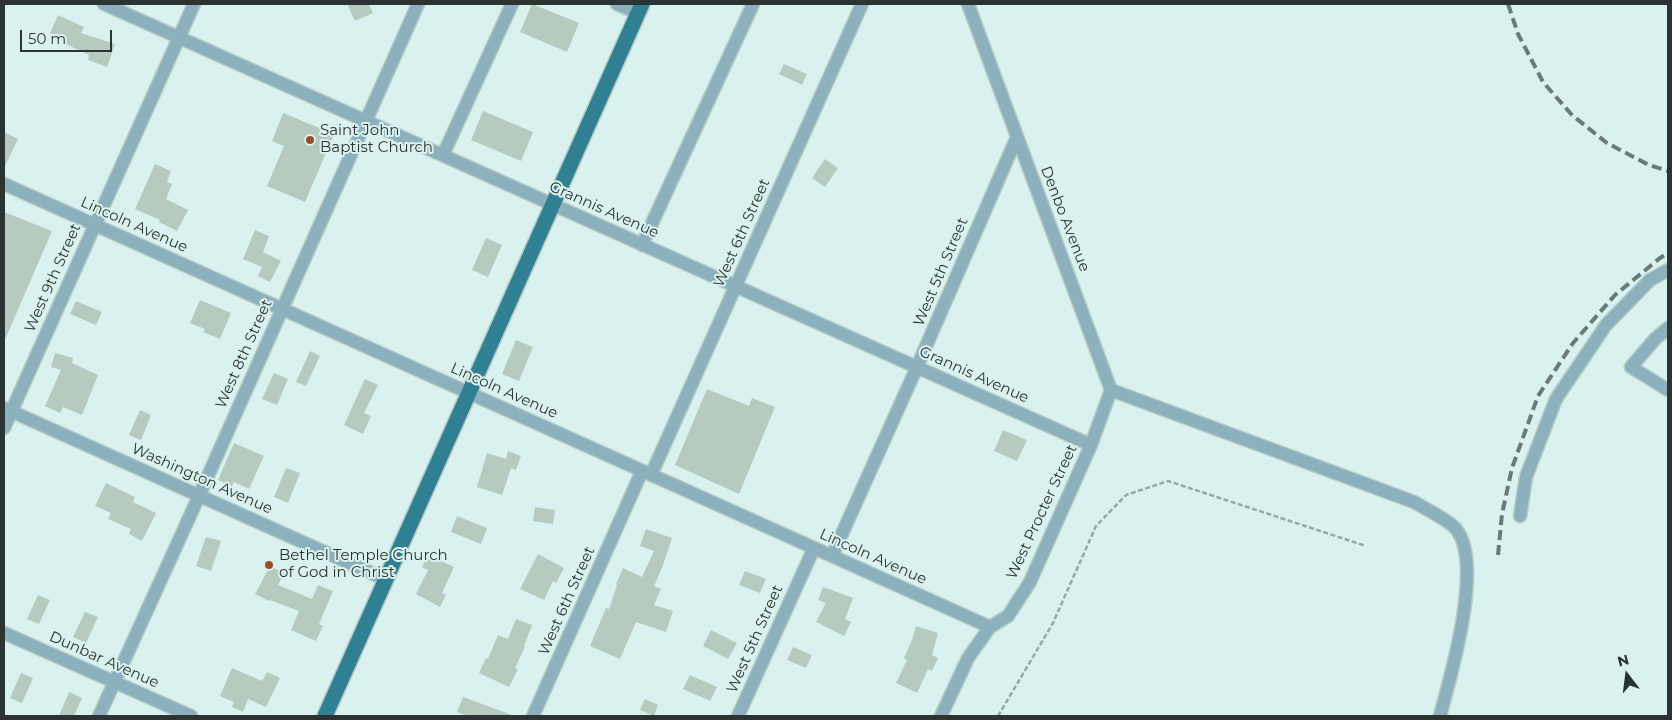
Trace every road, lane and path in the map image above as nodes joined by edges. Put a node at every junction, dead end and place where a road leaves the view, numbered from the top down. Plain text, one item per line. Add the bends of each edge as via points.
1 (104, 4) edge
2 (194, 4) edge
3 (418, 4) edge
4 (512, 4) edge
5 (617, 4) edge
6 (753, 4) edge
7 (862, 4) edge
8 (968, 4) edge
9 (640, 8) edge
10 (179, 38) junction
11 (366, 121) junction
12 (1017, 138) junction
13 (443, 155) junction
14 (4, 184) edge
15 (551, 205) junction
16 (95, 225) junction
17 (642, 245) junction
18 (1668, 270) edge
19 (735, 286) junction
20 (281, 310) junction
21 (1668, 328) edge
22 (917, 367) junction
23 (1112, 390) junction
24 (1668, 390) edge
25 (470, 394) junction
26 (8, 410) edge
27 (4, 428) edge
28 (1091, 445) junction
29 (647, 473) junction
30 (199, 496) junction
31 (1520, 516) dead end
32 (1366, 546) dead end
33 (814, 548) junction
34 (832, 556) junction
35 (387, 580) junction
36 (990, 627) junction
37 (4, 633) edge
38 (114, 682) junction
39 (99, 716) edge
40 (191, 716) edge
41 (326, 716) edge
42 (533, 716) edge
43 (738, 716) edge
44 (941, 716) edge
45 (998, 716) edge
46 (1440, 716) edge

1 - 10 street, Grannis Avenue
2 - 10 street, West 9th Street
3 - 11 street, West 8th Street
4 - 13 street
5 - 9 street
6 - 17 street
7 - 19 street, West 6th Street
8 - 12 street, Denbo Avenue
9 - 15 main road
10 - 11 street, Grannis Avenue
10 - 16 street, West 9th Street
11 - 13 street, Grannis Avenue
11 - 20 street, West 8th Street
12 - 22 street, West 5th Street
12 - 23 street, Denbo Avenue
13 - 15 street, Grannis Avenue
14 - 16 street, Lincoln Avenue
15 - 17 street, Grannis Avenue
15 - 25 main road
16 - 20 street, Lincoln Avenue
16 - 26 street, West 9th Street
17 - 19 street, Grannis Avenue
18 - 31 street via 1650,280 1606,325 1556,398 1526,477
19 - 22 street, Grannis Avenue
19 - 29 street, West 6th Street
20 - 25 street, Lincoln Avenue
20 - 30 street, West 8th Street
21 - 24 street via 1631,367
22 - 28 street, Grannis Avenue
22 - 34 street, West 5th Street
23 - 28 street
23 - 46 street via 1414,502 1456,528 1465,544 1467,582 1460,640
25 - 29 street, Lincoln Avenue
25 - 35 main road
26 - 27 street, West 9th Street
26 - 30 street, Washington Avenue
28 - 36 street, West Procter Street via 1030,582 1008,616
29 - 33 street, Lincoln Avenue
29 - 42 street, West 6th Street
30 - 35 street, Washington Avenue
30 - 38 street, West 8th Street
32 - 45 path via 1168,481 1126,495 1096,526 1053,622
33 - 34 street, Lincoln Avenue
33 - 43 street, West 5th Street
34 - 36 street, Lincoln Avenue
35 - 41 main road
36 - 44 street, West Procter Street via 968,658
37 - 38 street, Dunbar Avenue
38 - 39 street, West 8th Street
38 - 40 street, Dunbar Avenue

